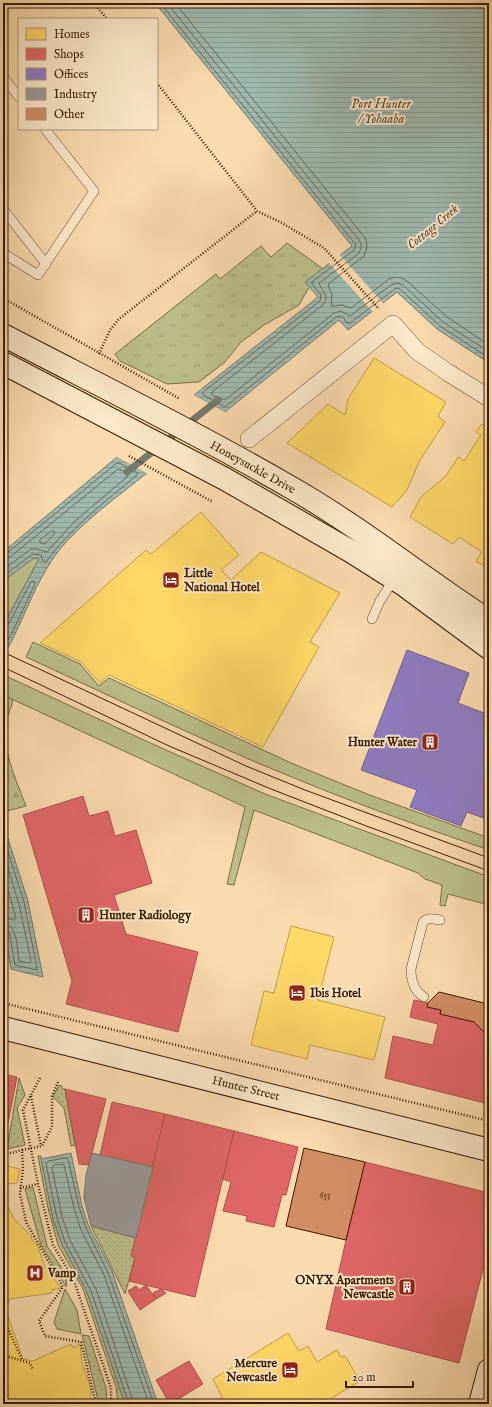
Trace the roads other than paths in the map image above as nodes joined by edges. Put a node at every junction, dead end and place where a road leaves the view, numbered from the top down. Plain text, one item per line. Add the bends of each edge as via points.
1 (3, 78) edge
2 (18, 96) edge
3 (45, 130) edge
4 (3, 209) edge
5 (3, 252) edge
6 (46, 264) junction
7 (3, 335) edge
8 (3, 363) edge
9 (489, 398) edge
10 (249, 439) dead end
11 (394, 579) junction
12 (372, 619) dead end
13 (489, 621) edge
14 (489, 648) edge
15 (440, 920) dead end
16 (424, 997) dead end
17 (3, 1028) edge
18 (489, 1150) edge
19 (489, 1370) edge
20 (480, 1404) edge

1 - 2 lane
3 - 6 lane via 94,191
4 - 6 lane
5 - 6 lane via 38,275
7 - 13 main road, Honeysuckle Drive via 297,491 350,524
8 - 11 main road, Honeysuckle Drive via 225,479
9 - 10 street via 417,351 393,324
11 - 12 lane
11 - 14 main road, Honeysuckle Drive
15 - 16 lane via 430,918 423,922 411,969 416,990
17 - 18 main road, Hunter Street
19 - 20 main road

